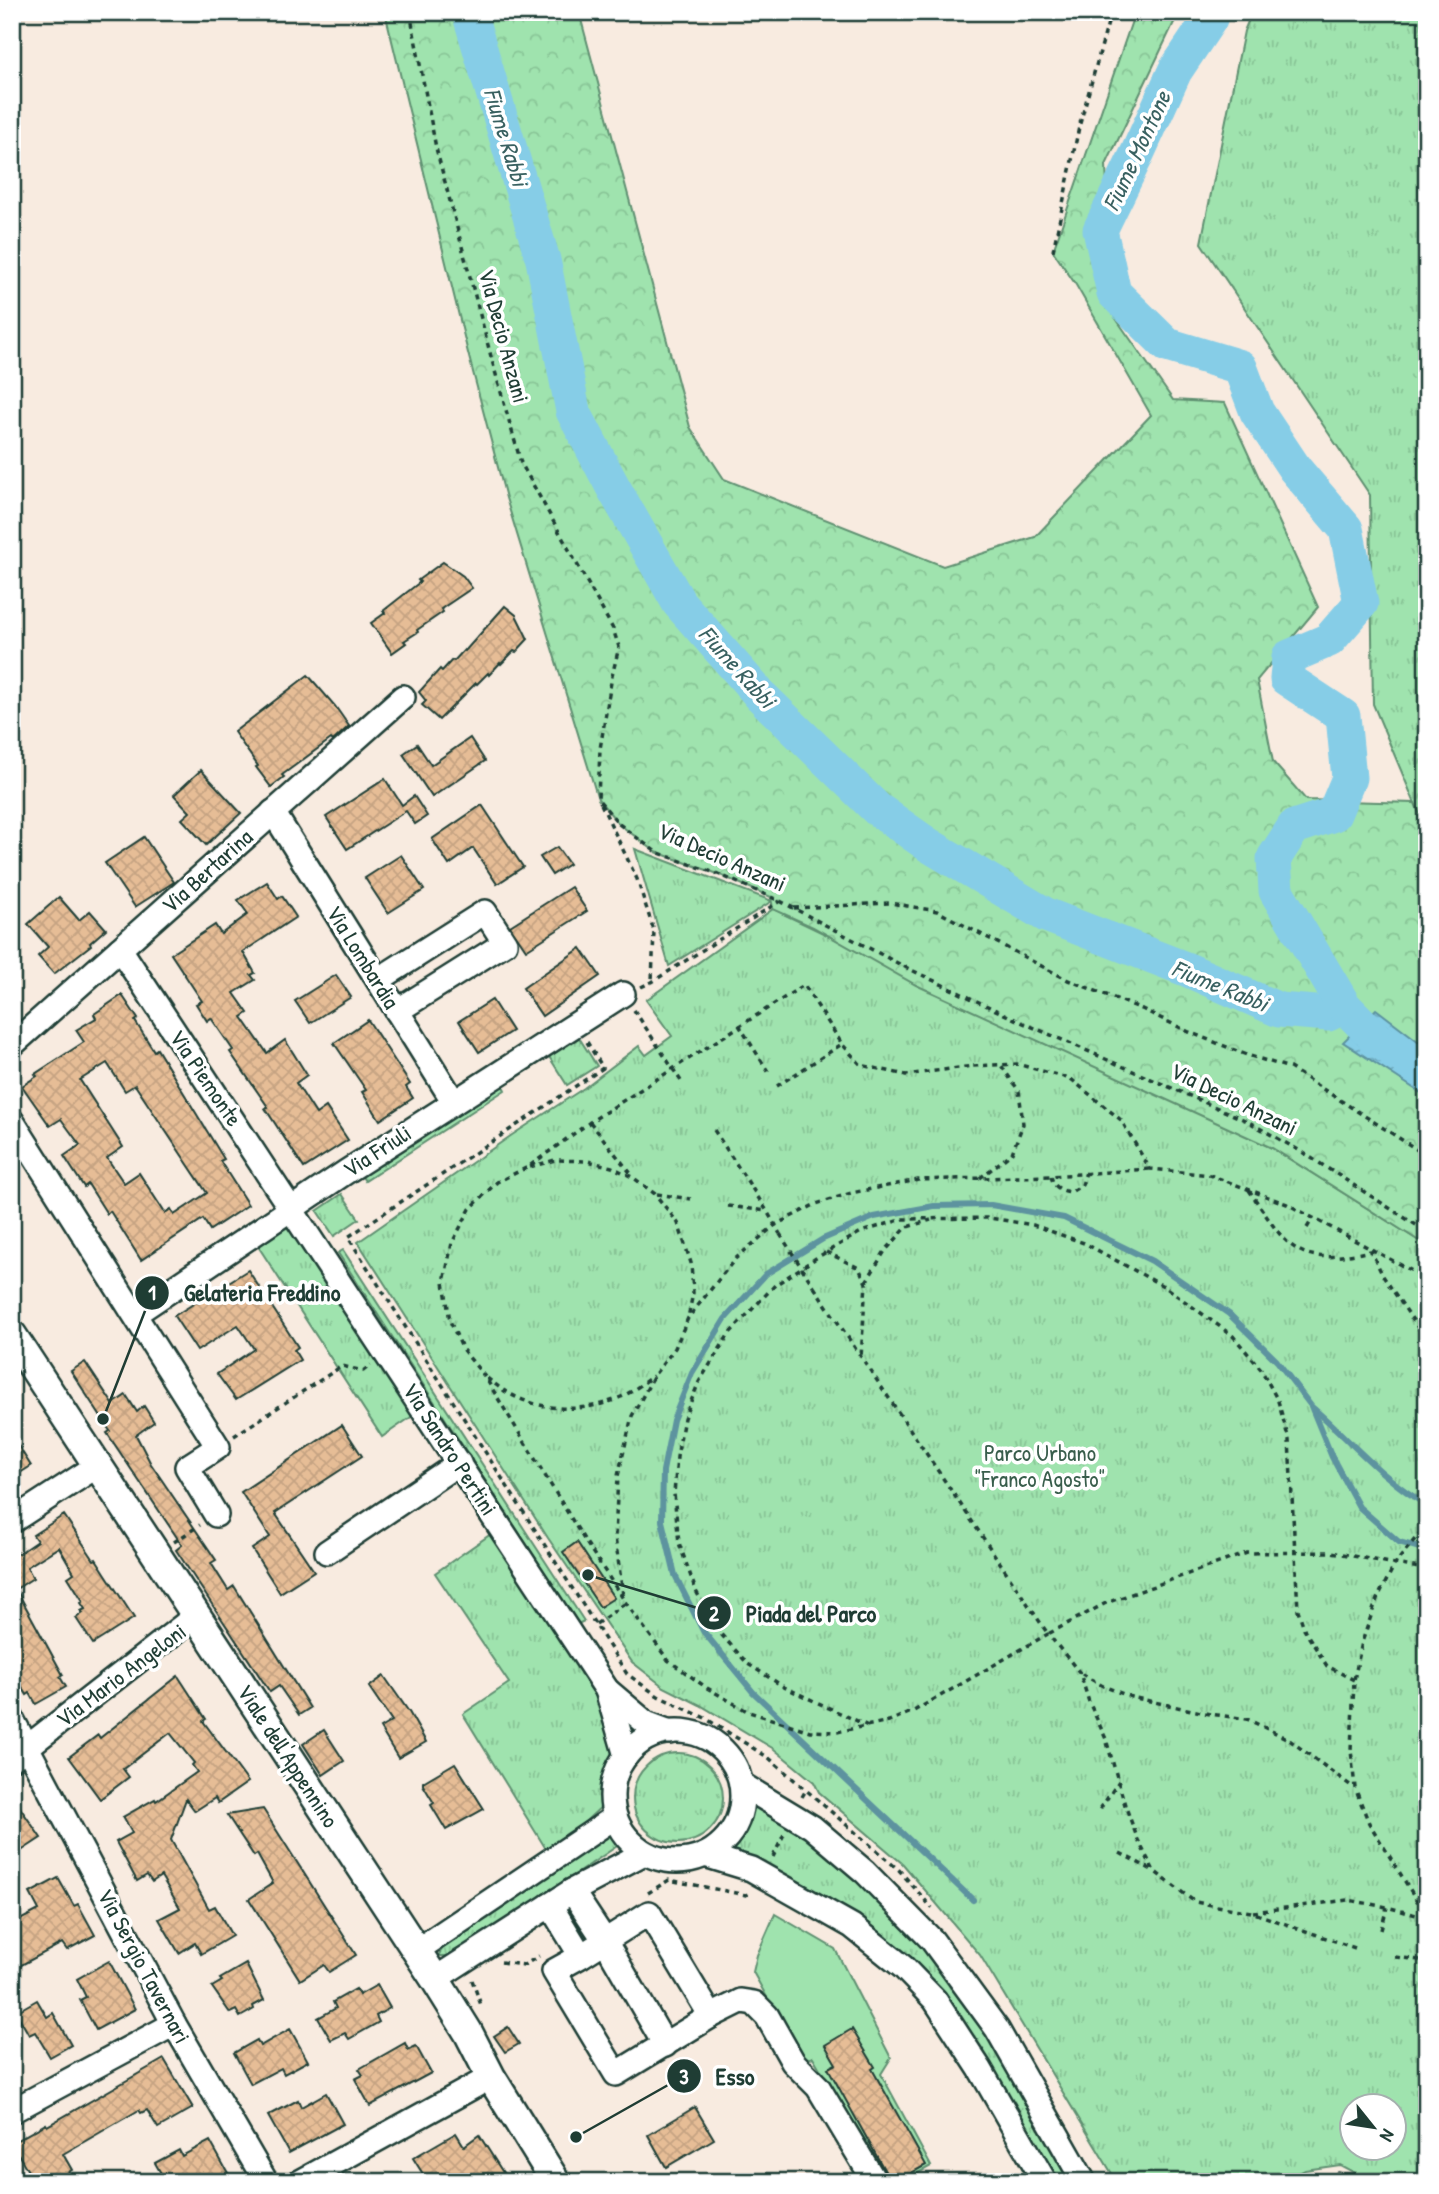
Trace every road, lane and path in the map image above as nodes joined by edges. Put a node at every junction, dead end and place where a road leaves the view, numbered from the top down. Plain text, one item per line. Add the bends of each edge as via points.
1 (410, 12) edge
2 (1111, 12) edge
3 (1053, 251) dead end
4 (402, 697) dead end
5 (598, 799) junction
6 (273, 812) junction
7 (780, 901) junction
8 (792, 908) junction
9 (120, 950) junction
10 (378, 980) junction
11 (652, 982) junction
12 (623, 993) junction
13 (397, 1011) junction
14 (575, 1023) junction
15 (739, 1025) junction
16 (842, 1044) junction
17 (12, 1045) edge
18 (1000, 1064) junction
19 (673, 1069) junction
20 (769, 1073) dead end
21 (683, 1084) dead end
22 (778, 1086) dead end
23 (454, 1102) junction
24 (12, 1121) edge
25 (590, 1122) junction
26 (714, 1130) dead end
27 (1427, 1156) edge
28 (528, 1167) junction
29 (1150, 1169) junction
30 (1086, 1172) junction
31 (1051, 1176) junction
32 (635, 1178) junction
33 (980, 1178) junction
34 (1248, 1188) junction
35 (655, 1194) junction
36 (691, 1199) dead end
37 (728, 1206) dead end
38 (292, 1208) junction
39 (768, 1211) junction
40 (1313, 1217) junction
41 (937, 1218) junction
42 (775, 1225) junction
43 (1307, 1228) dead end
44 (1427, 1232) edge
45 (1371, 1251) junction
46 (825, 1252) junction
47 (1427, 1279) edge
48 (866, 1283) junction
49 (135, 1314) junction
50 (688, 1318) junction
51 (12, 1335) edge
52 (1427, 1341) edge
53 (388, 1354) junction
54 (861, 1358) junction
55 (655, 1374) junction
56 (485, 1377) junction
57 (218, 1447) junction
58 (459, 1463) junction
59 (99, 1468) junction
60 (216, 1514) joint
61 (12, 1521) edge
62 (1427, 1524) edge
63 (327, 1552) dead end
64 (1294, 1552) junction
65 (156, 1554) junction
66 (1395, 1564) junction
67 (1427, 1569) edge
68 (623, 1598) junction
69 (626, 1603) junction
70 (197, 1618) junction
71 (595, 1625) junction
72 (1048, 1634) junction
73 (1080, 1673) junction
74 (1354, 1680) junction
75 (607, 1690) junction
76 (12, 1719) edge
77 (868, 1726) junction
78 (670, 1732) junction
79 (20, 1753) edge
80 (626, 1756) junction
81 (1119, 1781) junction
82 (741, 1784) junction
83 (1354, 1788) junction
84 (806, 1790) junction
85 (1100, 1809) dead end
86 (793, 1815) junction
87 (615, 1817) junction
88 (1132, 1822) junction
89 (1125, 1824) dead end
90 (644, 1853) junction
91 (1120, 1853) dead end
92 (705, 1855) junction
93 (1154, 1871) junction
94 (763, 1877) junction
95 (572, 1891) junction
96 (648, 1893) dead end
97 (550, 1905) junction
98 (1387, 1907) junction
99 (934, 1910) dead end
100 (1251, 1912) junction
101 (1427, 1918) edge
102 (1381, 1930) dead end
103 (605, 1941) junction
104 (575, 1947) junction
105 (1356, 1948) dead end
106 (416, 1951) junction
107 (1395, 1957) dead end
108 (1427, 1961) edge
109 (493, 1963) dead end
110 (472, 1978) dead end
111 (435, 1979) junction
112 (711, 2016) junction
113 (174, 2024) junction
114 (468, 2032) junction
115 (665, 2045) junction
116 (491, 2077) junction
117 (12, 2111) edge
118 (266, 2182) edge
119 (300, 2182) edge
120 (556, 2182) edge
121 (875, 2182) edge
122 (1045, 2182) edge
123 (1084, 2182) edge
124 (1307, 2182) edge
125 (1360, 2182) edge

1 - 5 path, Via Decio Anzani via 436,148 522,463 619,647 600,748
2 - 3 path via 1079,127
4 - 6 street, Via Bertarina
5 - 7 path, Via Decio Anzani via 619,824 656,852
5 - 11 path via 637,878 654,931
6 - 9 street, Via Bertarina
6 - 10 street, Via Lombardia
7 - 8 path, Via Decio Anzani
7 - 11 path
8 - 27 path via 890,903 937,911 1068,980 1224,1046 1290,1068
8 - 44 path, Via Decio Anzani via 1019,1021 1247,1121
9 - 17 street, Via Bertarina
9 - 38 street, Via Piemonte
10 - 13 street, Via Lombardia
10 - 13 street via 485,912 505,943
11 - 12 path
12 - 14 street, Via Friuli
12 - 19 path
13 - 23 street, Via Lombardia
14 - 23 street, Via Friuli
14 - 71 path via 603,1068 348,1237
15 - 16 path via 804,985
15 - 19 path
15 - 20 path
16 - 18 path via 861,1065 906,1075
16 - 22 path
18 - 29 path via 1017,1064 1070,1079 1121,1120
18 - 33 path via 1018,1091 1023,1124 1012,1153
19 - 21 path
19 - 25 path
23 - 38 street, Via Friuli
24 - 49 street
25 - 28 path
25 - 32 path
26 - 39 path
28 - 32 path via 555,1160 588,1161
28 - 56 path via 497,1182 470,1209 452,1242 444,1282 450,1321 463,1350
29 - 30 path
29 - 34 path via 1210,1175
30 - 31 path
30 - 31 path via 1082,1185 1071,1192 1059,1189
31 - 33 path
32 - 35 path
33 - 42 path via 918,1181 851,1193 816,1203
34 - 40 path
34 - 45 path via 1279,1234 1296,1249 1315,1257
35 - 36 path
35 - 50 path via 678,1223 691,1263 693,1293
37 - 39 path
38 - 49 street, Via Friuli
38 - 53 street, Via Sandro Pertini
39 - 42 path
40 - 43 path
40 - 45 path
41 - 46 path via 904,1219 861,1232
41 - 48 path via 907,1227 885,1251
41 - 64 path via 990,1218 1033,1225 1084,1243 1165,1287 1233,1336 1261,1369 1278,1401 1289,1440
42 - 50 path via 735,1259
42 - 54 path, bridge
45 - 47 path
45 - 52 path
46 - 48 path via 859,1268
46 - 77 path via 775,1285 729,1334 699,1382 684,1418 674,1494 680,1543 696,1591 718,1631 748,1664 784,1687
48 - 54 path
49 - 57 street
50 - 55 path via 675,1348
51 - 59 main road, Viale dell'Appennino
53 - 57 path via 363,1371 342,1366
53 - 58 street, Via Sandro Pertini
54 - 72 path
55 - 56 path via 622,1397 568,1409 546,1407 510,1394
55 - 68 path via 632,1416 618,1476 615,1537
56 - 68 path
57 - 60 street via 187,1467
58 - 63 street
58 - 75 street, Via Sandro Pertini
59 - 61 street
59 - 65 main road, Viale dell'Appennino
60 - 65 path
62 - 66 path
64 - 66 path via 1332,1552
64 - 72 path via 1247,1553 1106,1603
64 - 74 path via 1298,1611 1305,1631 1327,1666
65 - 70 main road, Viale dell'Appennino
66 - 67 path
66 - 74 path via 1377,1599
68 - 69 path
69 - 71 path
69 - 77 path via 668,1660 749,1712 810,1731
70 - 79 street, Via Mario Angeloni
70 - 106 main road, Viale dell'Appennino
71 - 84 path via 627,1674 769,1758
72 - 73 path
72 - 77 path via 914,1711
73 - 81 path
73 - 83 path via 1131,1696 1247,1719 1288,1740
74 - 83 path
75 - 78 street, Via Sandro Pertini via 646,1723
75 - 80 street, Via Sandro Pertini
76 - 79 street, Via Sergio Tavernari
78 - 80 street via 638,1744
78 - 82 street via 689,1732 723,1750
79 - 113 street, Via Sergio Tavernari
80 - 87 street via 615,1775 611,1796
81 - 85 path
81 - 88 path
82 - 86 street
82 - 92 street via 735,1825 722,1843
83 - 101 path via 1369,1823
84 - 86 path
84 - 99 path via 899,1870
86 - 94 path
86 - 123 street via 865,1872 932,1940 996,2029
87 - 90 street via 632,1844
87 - 106 street
88 - 89 path
88 - 93 path
90 - 92 street via 664,1861
90 - 95 street
91 - 93 path
92 - 94 street
93 - 100 path via 1195,1902
94 - 96 path via 746,1895 669,1880
94 - 122 street via 852,1926 935,2000
95 - 97 street
95 - 103 street
97 - 104 street
97 - 111 street
98 - 100 path via 1348,1900
98 - 101 path
98 - 102 path
100 - 105 path
103 - 104 street
103 - 112 street via 649,1913
103 - 115 street
104 - 109 path via 524,1965
104 - 115 street via 554,1971 616,2074
106 - 111 main road, Viale dell'Appennino
107 - 108 path
110 - 114 path via 486,2019
111 - 114 main road, Viale dell'Appennino
112 - 115 street
112 - 121 street via 741,2001 754,2003 767,2016 793,2062 818,2087
113 - 117 street
113 - 118 street, Via Sergio Tavernari
114 - 116 main road, Viale dell'Appennino
116 - 119 street
116 - 120 main road, Viale dell'Appennino
124 - 125 path via 1339,2173

